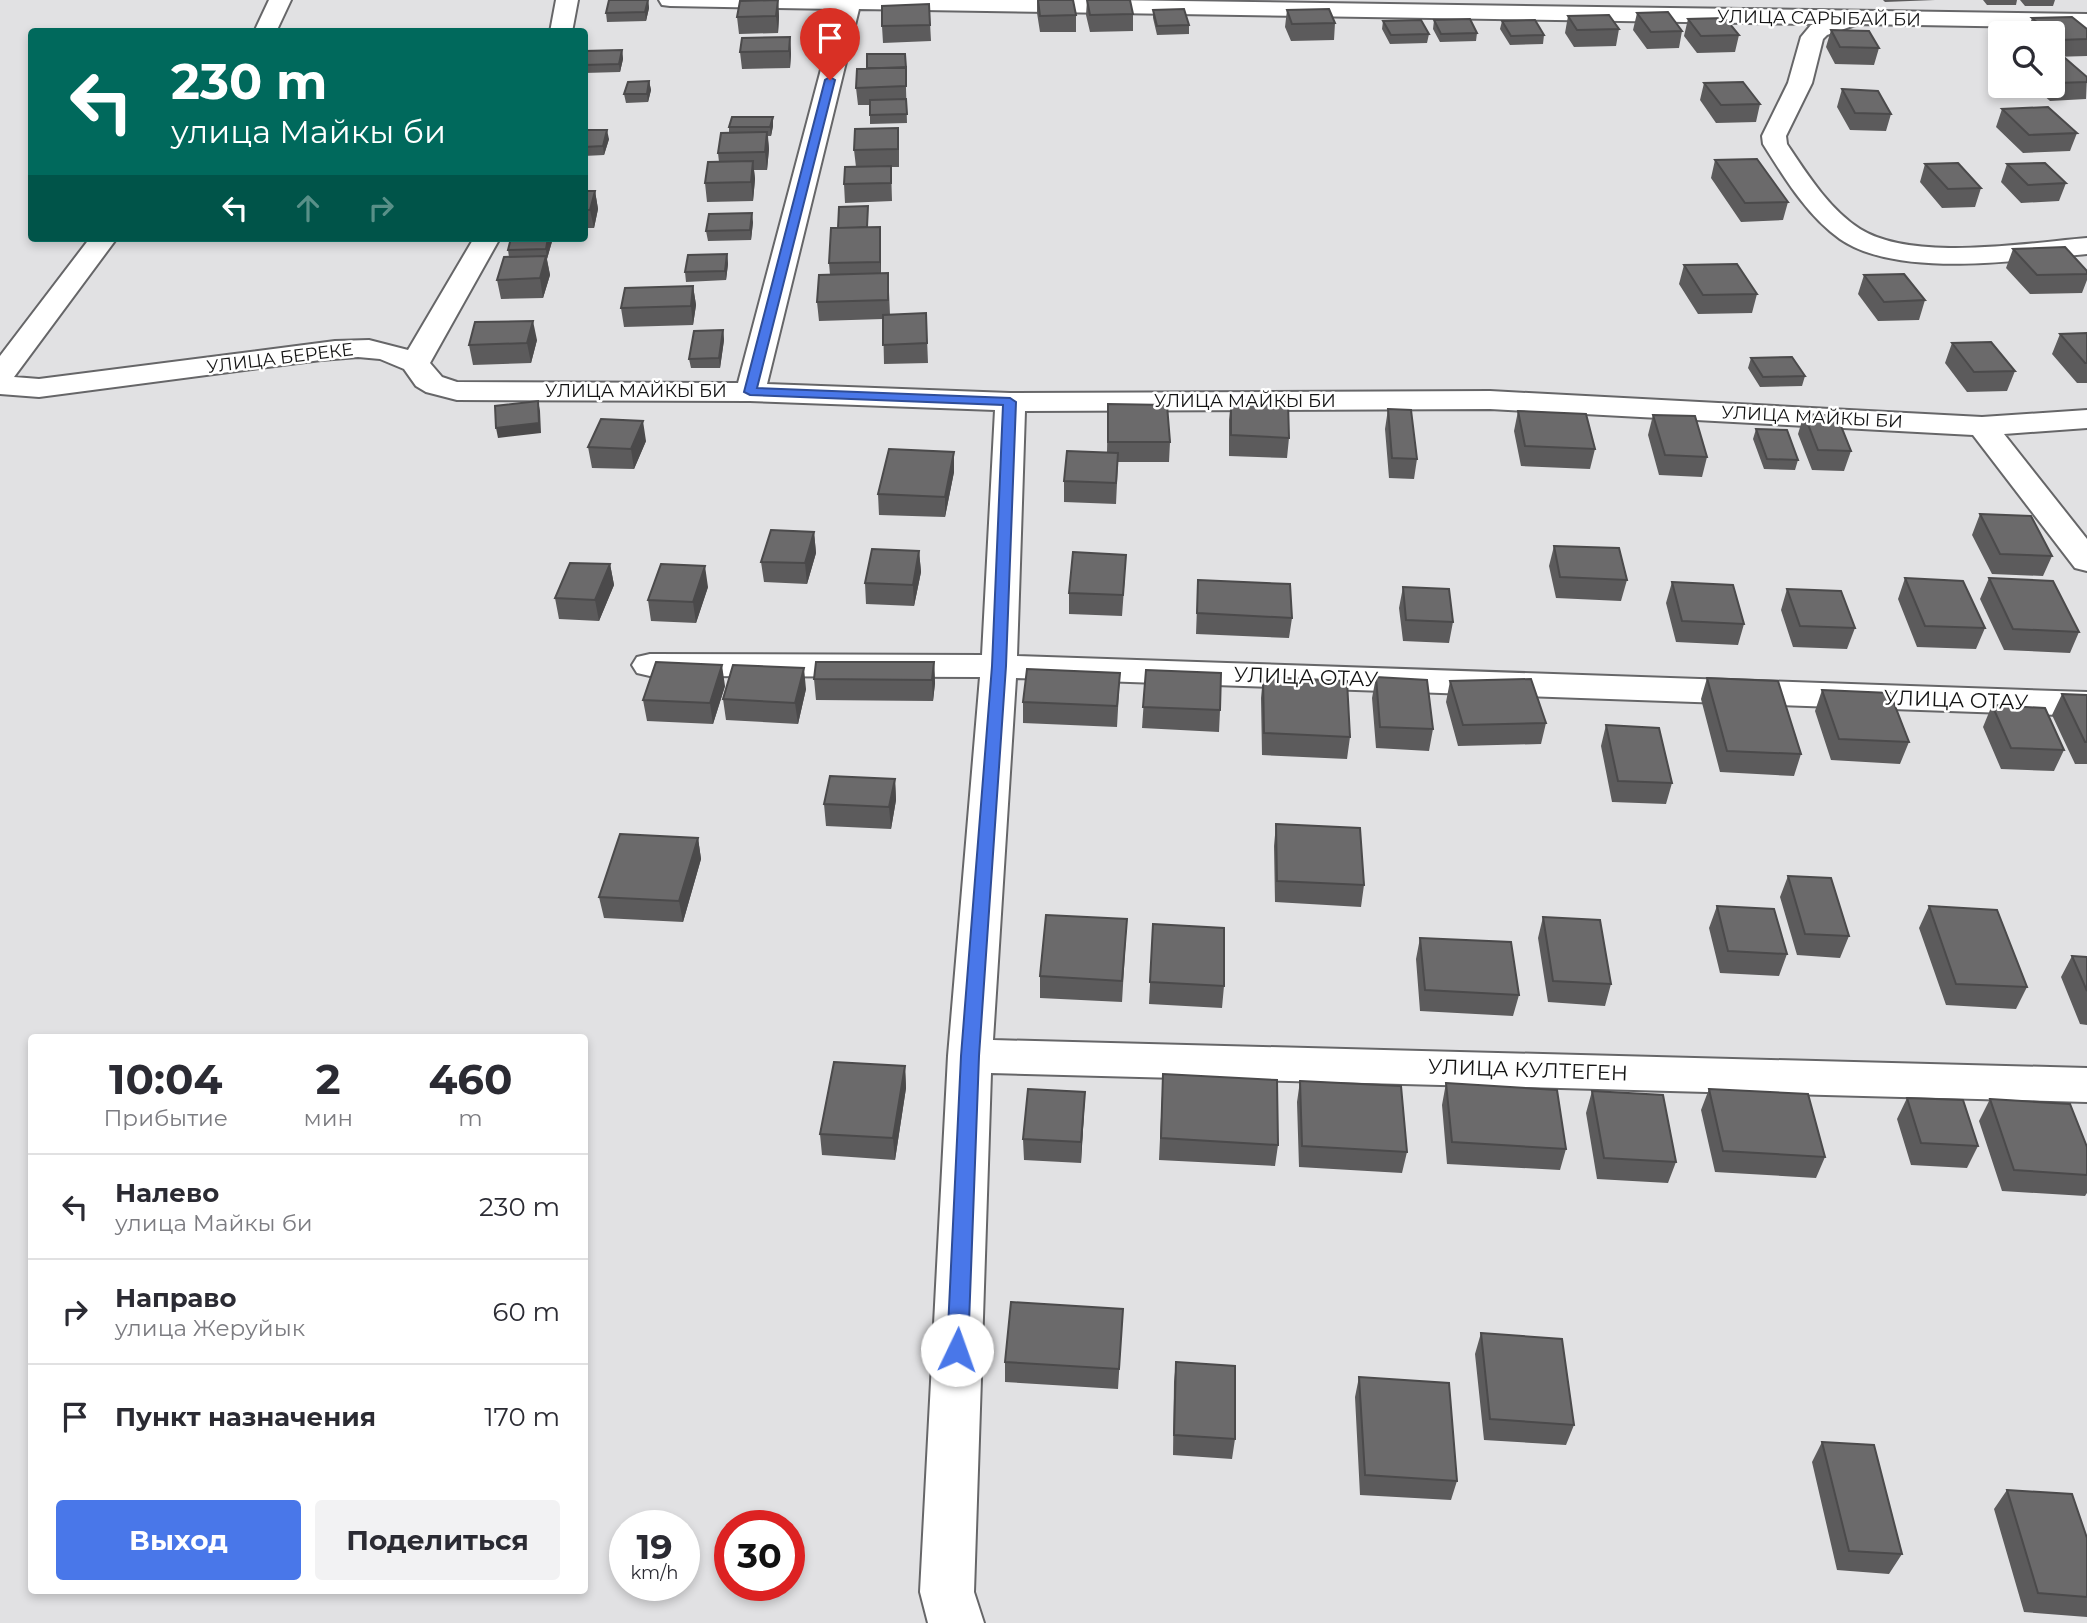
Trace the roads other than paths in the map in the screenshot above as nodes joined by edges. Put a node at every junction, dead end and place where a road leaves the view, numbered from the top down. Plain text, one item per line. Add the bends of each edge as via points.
1 (280, 0) edge
2 (567, 0) edge
3 (670, 0) edge
4 (850, 2) junction
5 (1849, 9) edge
6 (2087, 21) edge
7 (267, 28) edge
8 (562, 28) edge
9 (101, 242) edge
10 (485, 242) edge
11 (2087, 246) edge
12 (415, 363) junction
13 (0, 376) edge
14 (0, 385) edge
15 (750, 392) junction
16 (1010, 402) junction
17 (2087, 419) edge
18 (1982, 426) junction
19 (2087, 561) edge
20 (650, 665) dead end
21 (999, 666) junction
22 (2087, 704) edge
23 (970, 1056) junction
24 (2087, 1085) edge
25 (956, 1623) edge

1 - 7 street
2 - 8 street
3 - 4 street, УЛИЦА САРЫБАЙ БИ
4 - 5 street, УЛИЦА САРЫБАЙ БИ
4 - 15 street
5 - 6 street, УЛИЦА САРЫБАЙ БИ
5 - 11 street via 1812,37 1800,83 1774,136 1808,194 1851,235 1889,248 1952,256
9 - 13 street
10 - 12 street
12 - 14 street, УЛИЦА БЕРЕКЕ via 388,351 361,348 38,388
12 - 15 street, УЛИЦА МАЙКЫ БИ via 430,384 457,391
15 - 16 street, УЛИЦА МАЙКЫ БИ
16 - 18 street, УЛИЦА МАЙКЫ БИ via 1490,400
16 - 21 street
17 - 18 street, УЛИЦА МАЙКЫ БИ
18 - 19 street
20 - 21 street, УЛИЦА ОТАУ
21 - 22 street, УЛИЦА ОТАУ
21 - 23 street
23 - 24 street, УЛИЦА КУЛТЕГЕН
23 - 25 street via 947,1592

